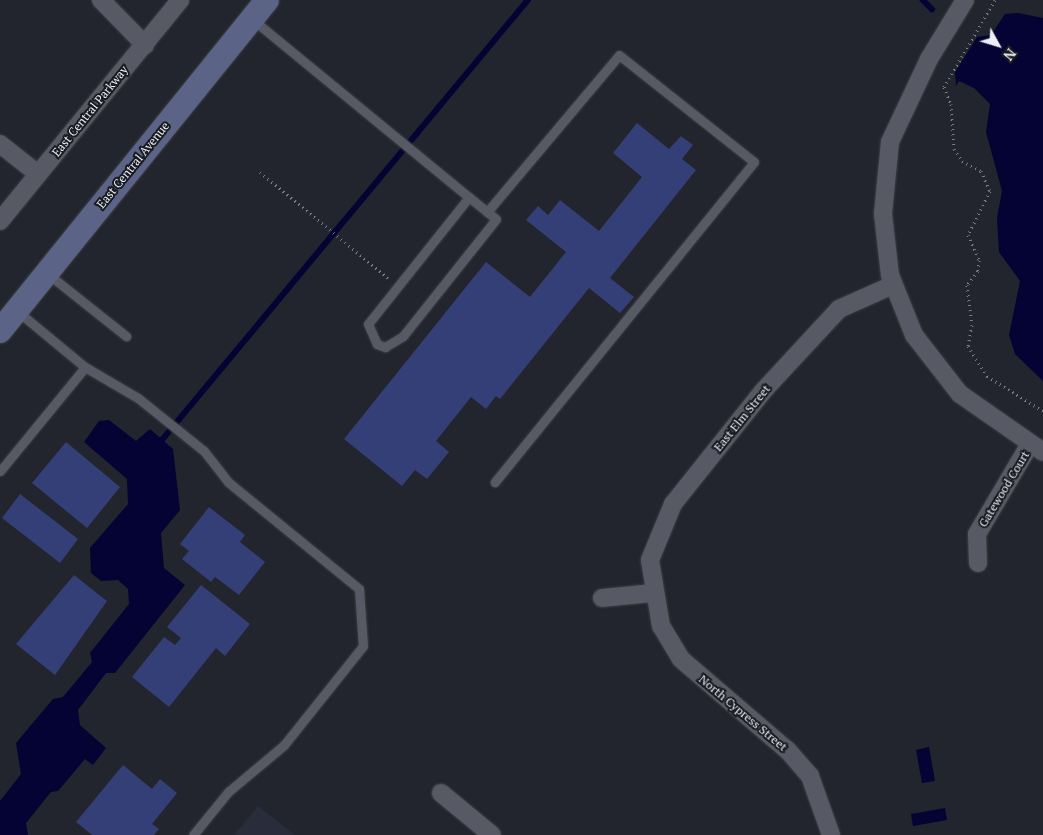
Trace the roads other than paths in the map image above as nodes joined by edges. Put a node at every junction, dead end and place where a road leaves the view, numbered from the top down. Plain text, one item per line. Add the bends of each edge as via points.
1 (101, 0) edge
2 (180, 0) edge
3 (267, 0) edge
4 (965, 0) edge
5 (252, 19) junction
6 (145, 45) junction
7 (0, 144) edge
8 (38, 174) junction
9 (469, 197) junction
10 (487, 212) junction
11 (0, 221) edge
12 (47, 272) junction
13 (893, 284) junction
14 (16, 310) junction
15 (0, 331) edge
16 (126, 336) dead end
17 (85, 367) junction
18 (1037, 448) edge
19 (0, 471) edge
20 (496, 482) dead end
21 (978, 563) dead end
22 (653, 593) junction
23 (602, 598) dead end
24 (441, 793) dead end
25 (196, 832) edge
26 (206, 835) edge
27 (492, 835) edge
28 (831, 835) edge

1 - 6 street
2 - 6 street, East Central Parkway
3 - 5 main road, East Central Avenue
4 - 13 street via 929,59 890,142 883,214
5 - 9 lane
5 - 12 main road, East Central Avenue
6 - 8 street, East Central Parkway
7 - 8 street
8 - 11 street, East Central Parkway
9 - 10 lane
9 - 10 lane via 368,324 377,344 385,347 403,336 496,219
10 - 20 lane via 619,55 754,162
12 - 14 main road, East Central Avenue
12 - 16 lane
13 - 18 street via 914,335 960,394
13 - 22 street, East Elm Street via 839,309 764,390 673,504 650,560
14 - 15 main road, East Central Avenue
14 - 17 lane
17 - 19 lane
17 - 25 lane via 138,398 204,451 228,482 359,589 363,646 284,745 228,792
18 - 21 street, Gatewood Court via 977,534
22 - 23 street
22 - 28 street, North Cypress Street via 661,626 681,659 787,750 810,776
24 - 27 street
25 - 26 lane

